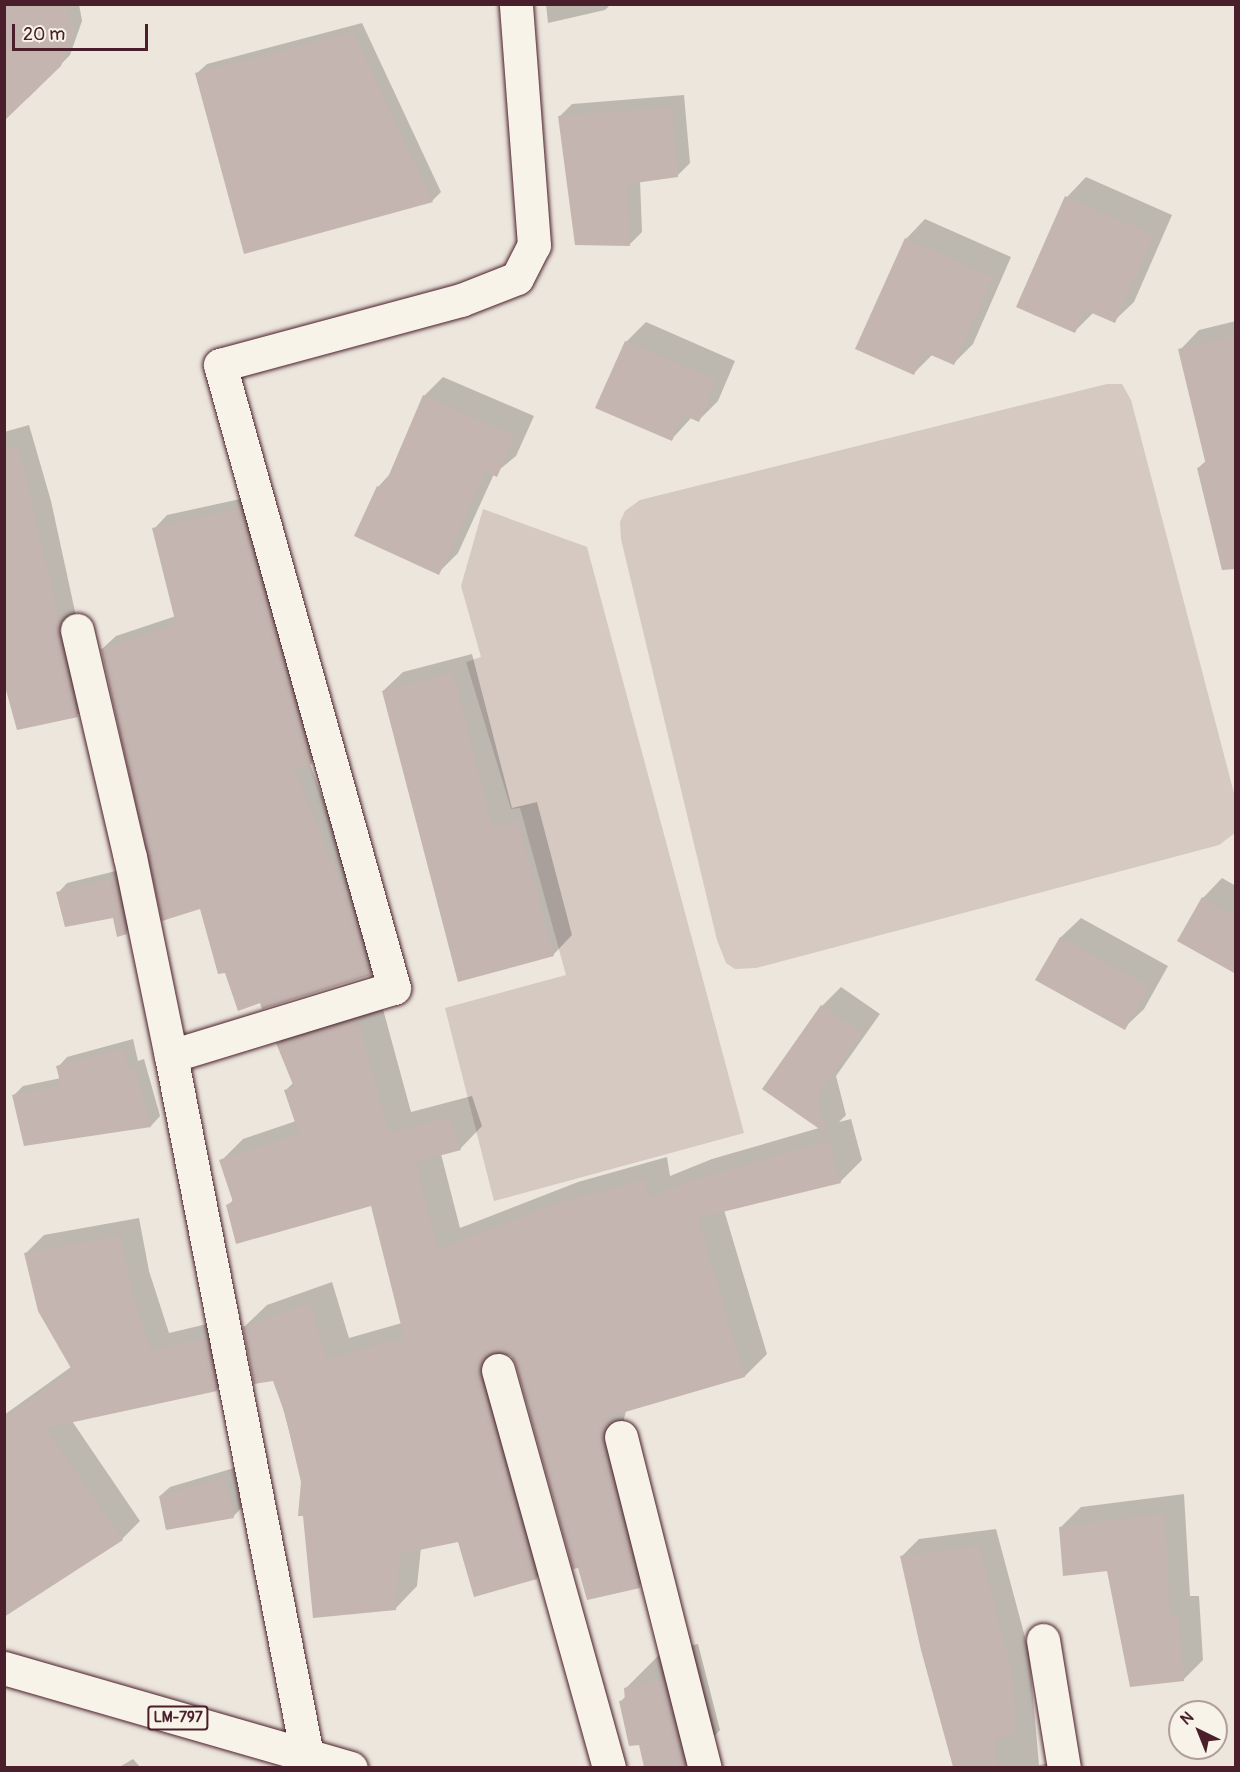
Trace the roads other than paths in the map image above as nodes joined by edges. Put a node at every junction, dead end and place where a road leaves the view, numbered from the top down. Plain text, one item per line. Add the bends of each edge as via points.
1 (516, 4) edge
2 (77, 630) dead end
3 (171, 1056) junction
4 (498, 1371) dead end
5 (621, 1437) dead end
6 (1043, 1640) dead end
7 (4, 1668) edge
8 (307, 1755) junction
9 (351, 1767) edge
10 (609, 1767) edge
11 (705, 1767) edge
12 (1064, 1767) edge

1 - 3 street via 534,245 518,278 461,300 220,365 394,988
2 - 3 street
3 - 8 street
4 - 10 street
5 - 11 street
6 - 12 street
7 - 8 street, LM-797
8 - 9 street, LM-797

